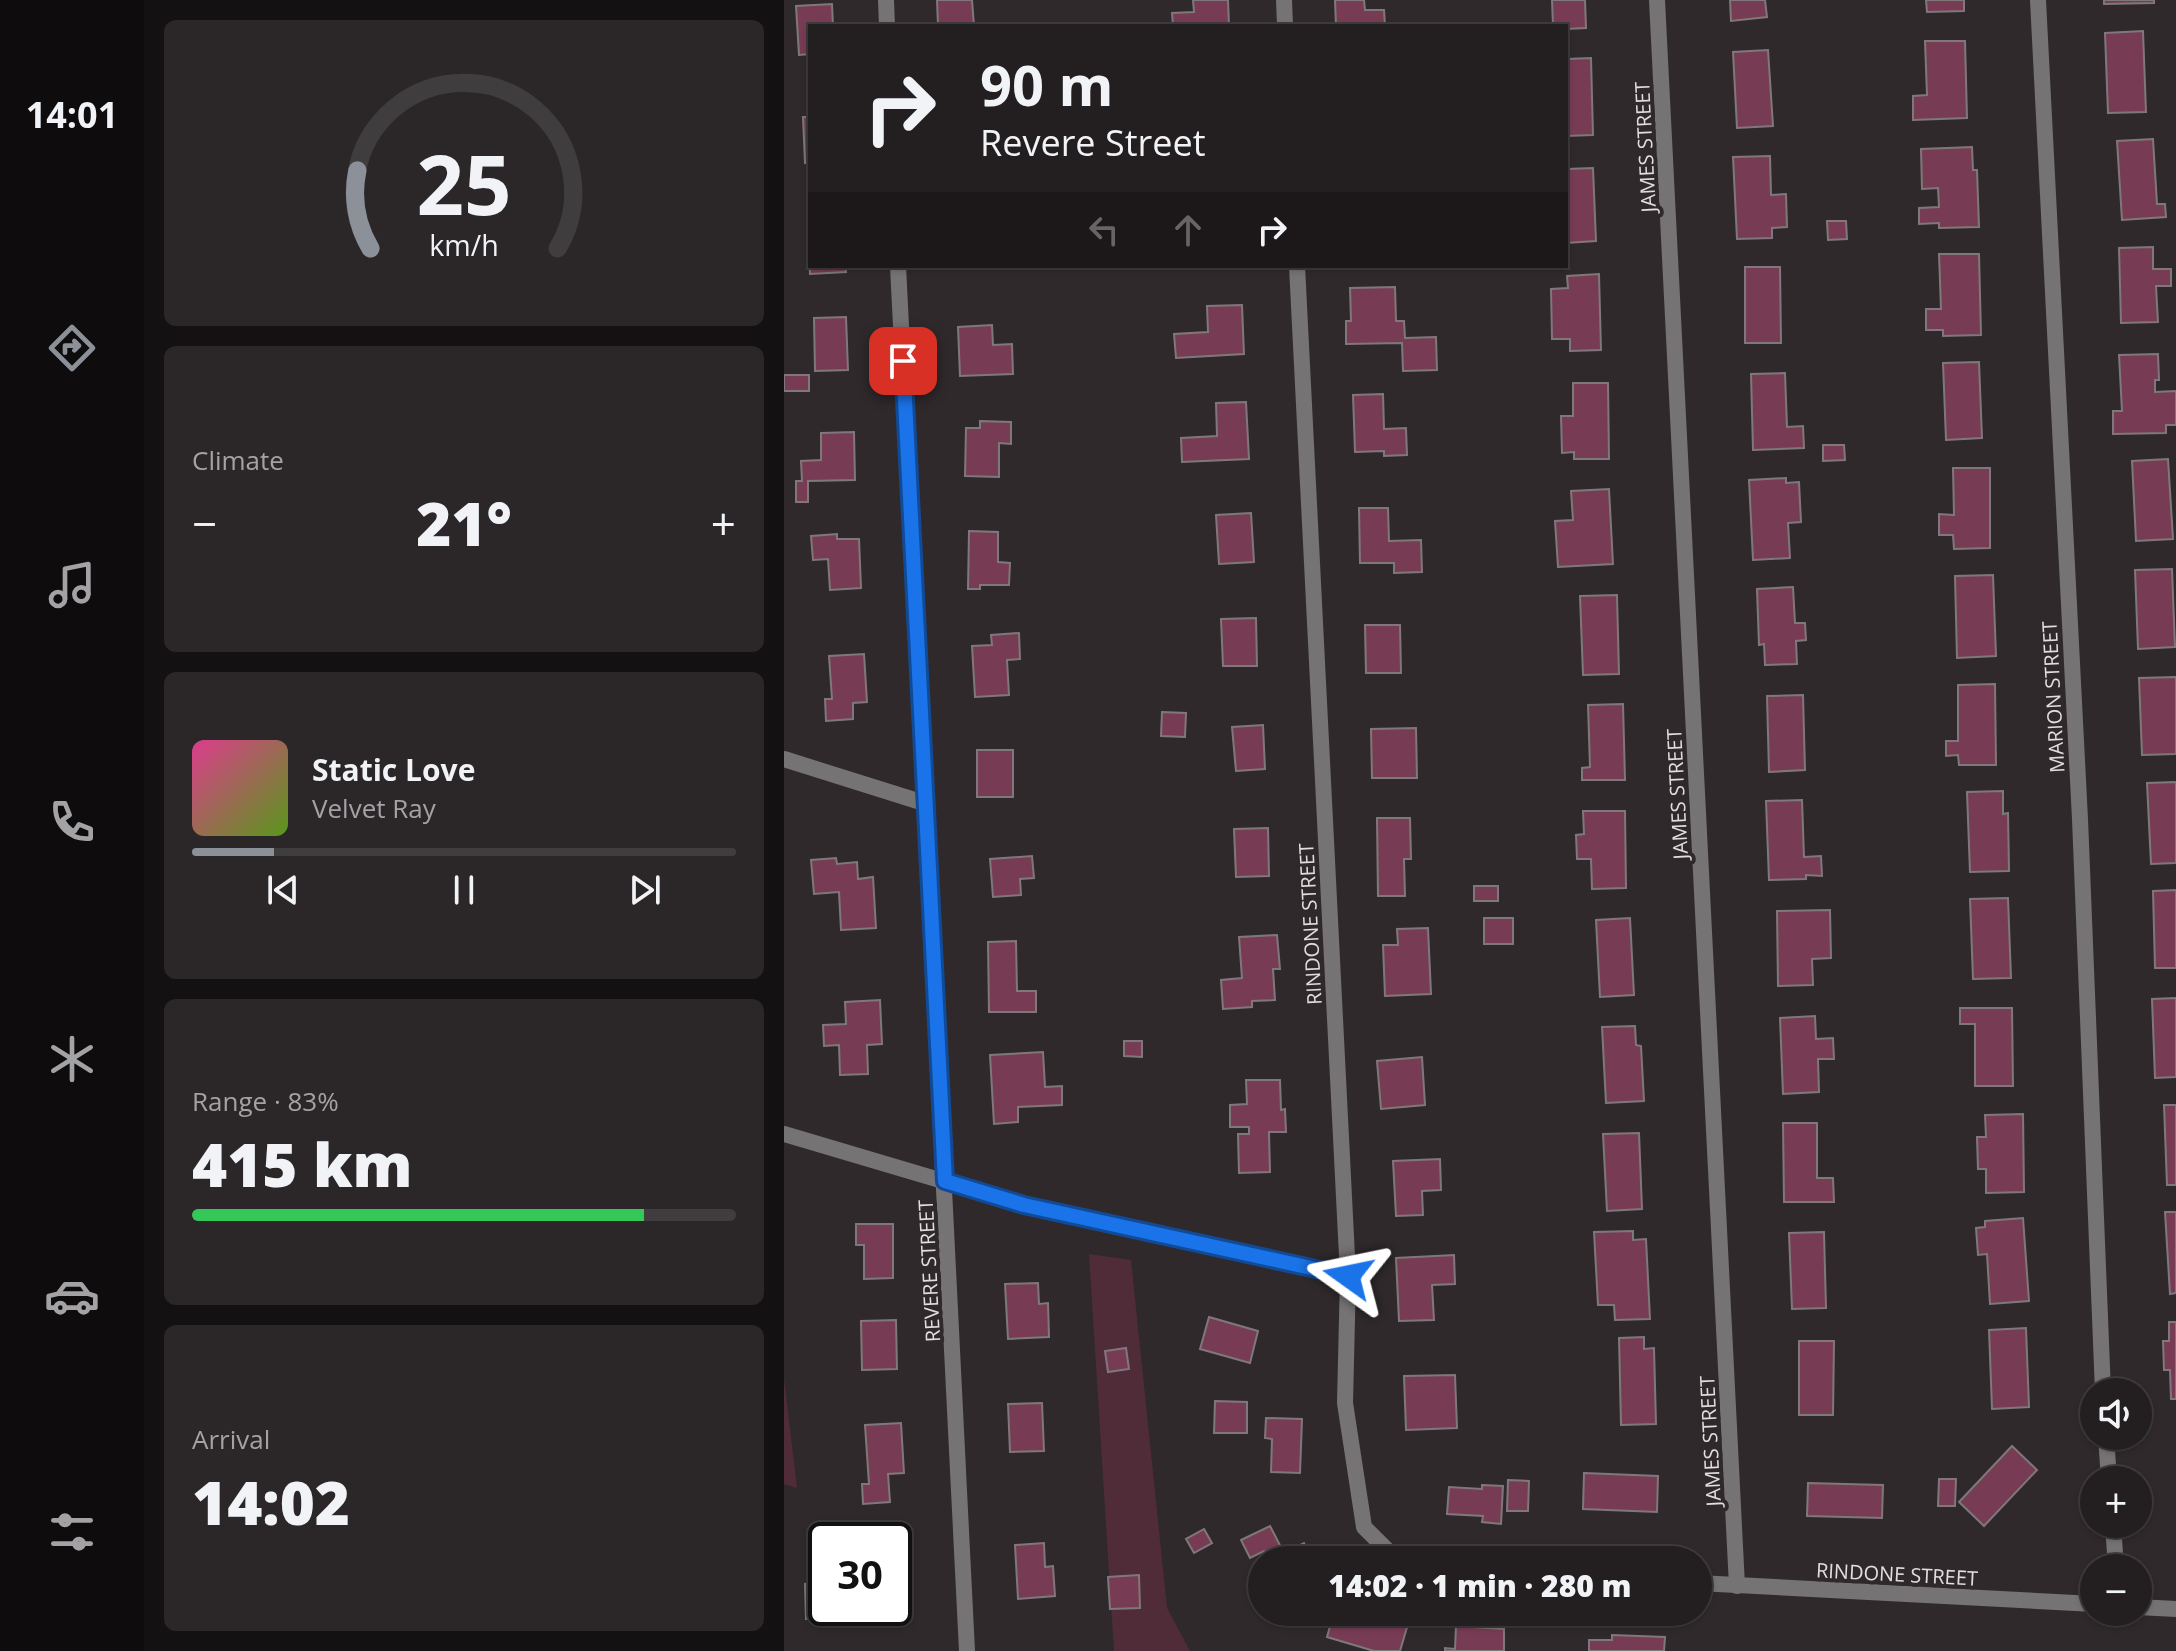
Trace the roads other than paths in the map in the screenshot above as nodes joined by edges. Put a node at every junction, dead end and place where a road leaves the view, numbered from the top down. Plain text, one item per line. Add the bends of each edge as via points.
1 (886, 0) edge
2 (1284, 0) edge
3 (1657, 0) edge
4 (2038, 0) edge
5 (887, 24) edge
6 (1285, 24) edge
7 (898, 268) edge
8 (1297, 268) edge
9 (784, 759) edge
10 (924, 803) junction
11 (784, 1134) edge
12 (945, 1181) junction
13 (1348, 1276) junction
14 (2102, 1378) edge
15 (1383, 1546) edge
16 (1712, 1584) edge
17 (1737, 1586) junction
18 (2080, 1603) edge
19 (2152, 1608) edge
20 (2176, 1609) edge
21 (967, 1651) edge

1 - 5 street
2 - 6 street
3 - 17 street, JAMES STREET
4 - 14 street, MARION STREET
7 - 10 street, REVERE STREET
8 - 13 street, RINDONE STREET
9 - 10 street
10 - 12 street, REVERE STREET
11 - 12 street
12 - 13 street via 1024,1205
12 - 21 street, REVERE STREET
13 - 15 street, RINDONE STREET via 1345,1403 1364,1527
16 - 17 street, RINDONE STREET
17 - 18 street, RINDONE STREET
19 - 20 street

